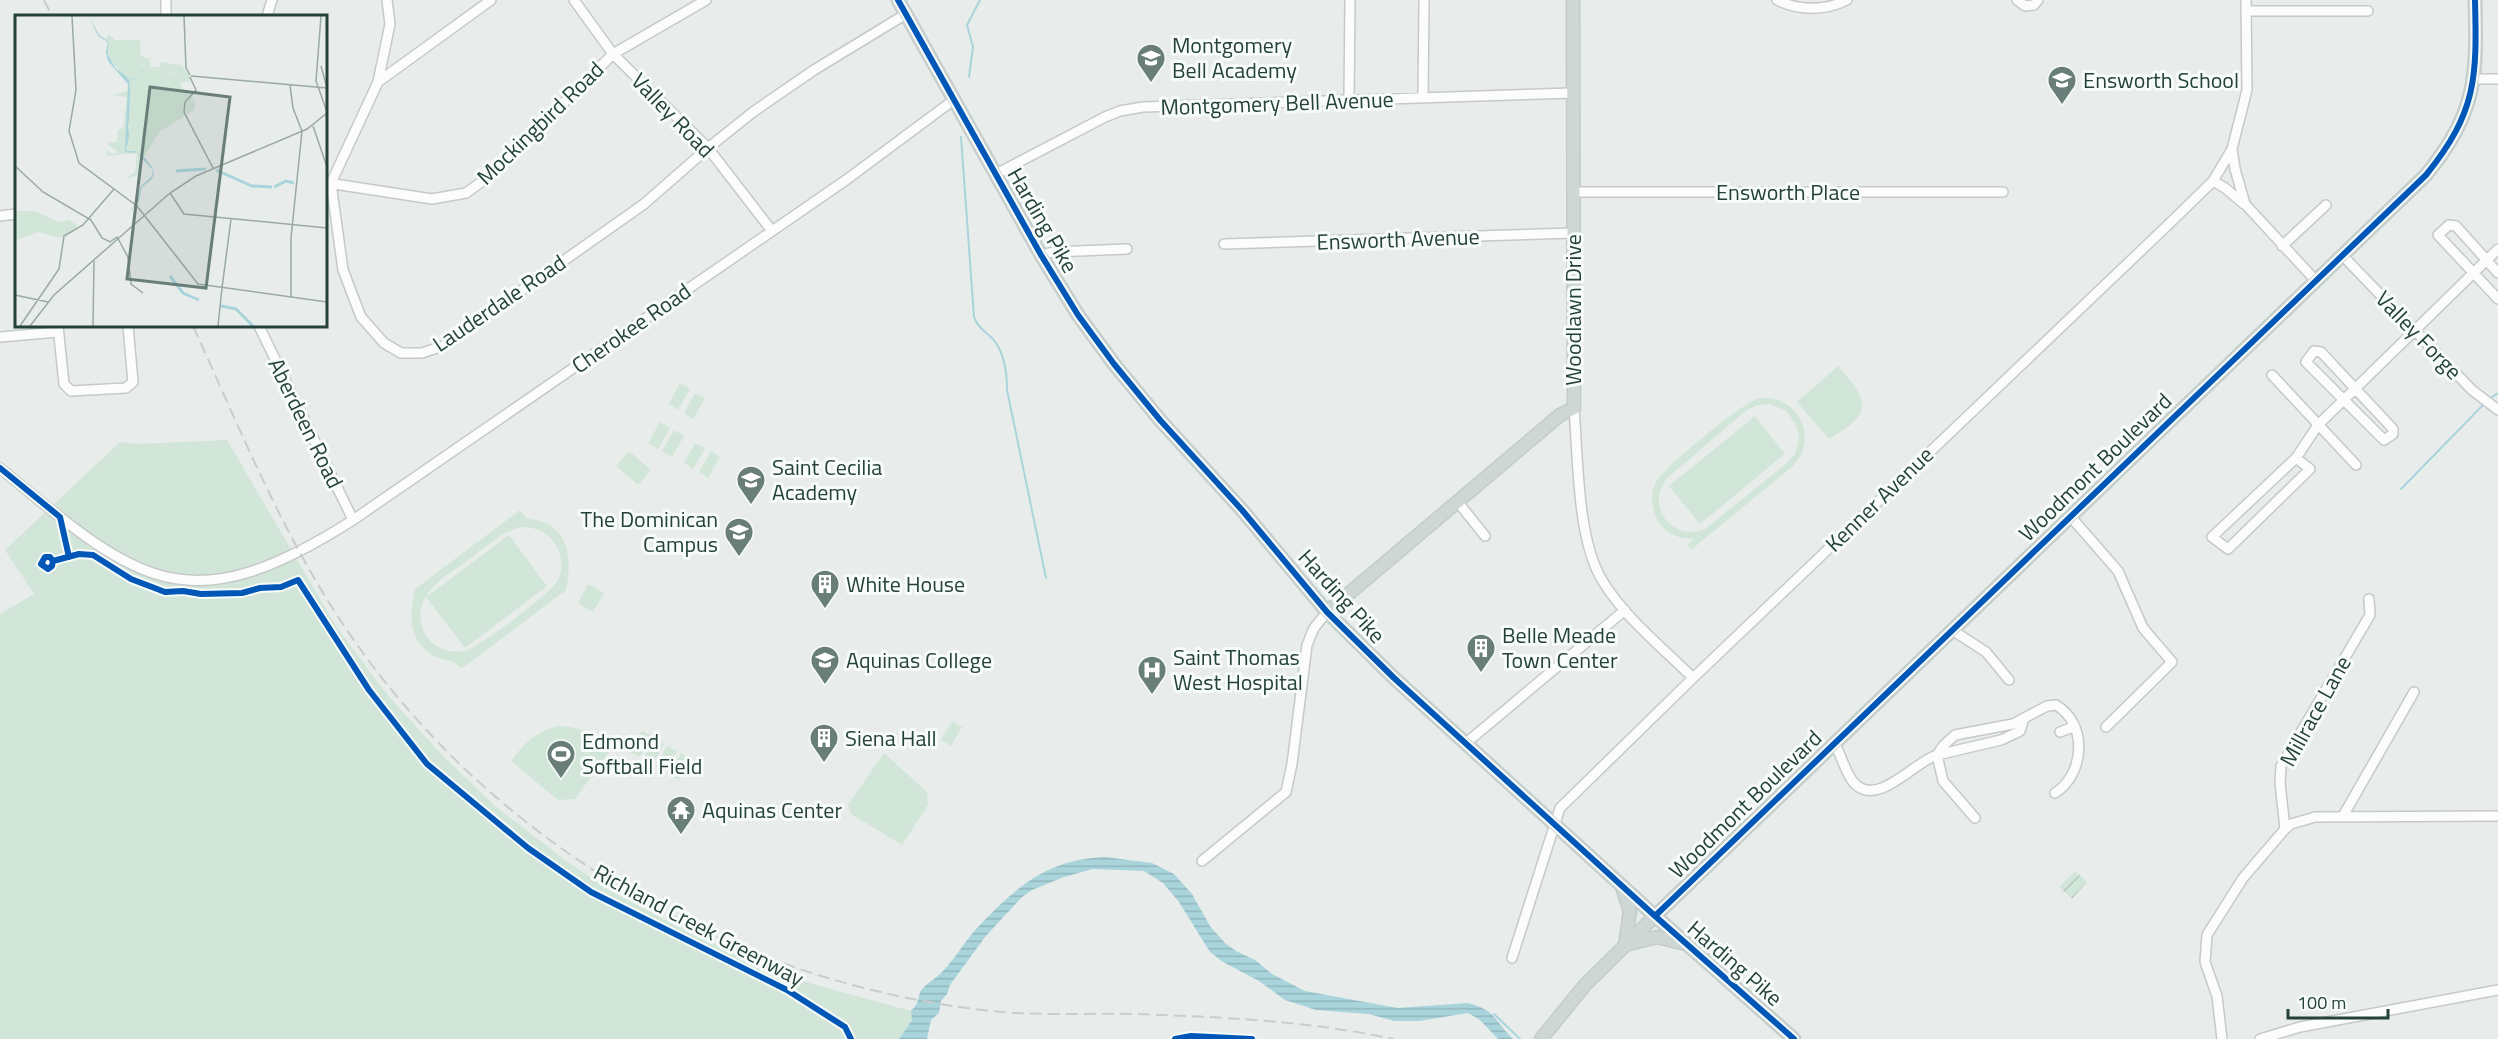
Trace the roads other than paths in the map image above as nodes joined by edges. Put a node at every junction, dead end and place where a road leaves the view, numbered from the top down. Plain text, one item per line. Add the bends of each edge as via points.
1 (272, 0) edge
2 (387, 0) edge
3 (491, 0) edge
4 (574, 0) edge
5 (706, 0) edge
6 (898, 0) edge
7 (1350, 0) edge
8 (1425, 0) edge
9 (1574, 0) edge
10 (1777, 0) edge
11 (1847, 0) edge
12 (2018, 0) edge
13 (2038, 0) edge
14 (2246, 0) edge
15 (2475, 0) edge
16 (2246, 11) junction
17 (2368, 11) dead end
18 (906, 14) junction
19 (267, 15) edge
20 (613, 54) junction
21 (2475, 79) junction
22 (2498, 79) edge
23 (378, 82) junction
24 (1573, 93) junction
25 (1423, 98) junction
26 (955, 99) junction
27 (1349, 100) junction
28 (708, 148) junction
29 (2232, 149) junction
30 (996, 174) junction
31 (2213, 180) junction
32 (328, 183) edge
33 (1573, 192) junction
34 (2002, 192) dead end
35 (2244, 204) junction
36 (2326, 205) dead end
37 (15, 214) edge
38 (0, 216) edge
39 (772, 231) junction
40 (1573, 233) junction
41 (1224, 244) dead end
42 (2282, 246) junction
43 (1127, 249) dead end
44 (2498, 249) edge
45 (1041, 255) junction
46 (2343, 256) junction
47 (2487, 261) junction
48 (2475, 273) junction
49 (2498, 273) edge
50 (2316, 281) junction
51 (2498, 299) edge
52 (128, 327) edge
53 (259, 327) edge
54 (58, 328) edge
55 (2415, 331) junction
56 (0, 337) edge
57 (2271, 375) dead end
58 (2356, 388) junction
59 (2344, 399) junction
60 (1574, 408) junction
61 (2498, 410) edge
62 (2318, 425) junction
63 (2296, 458) junction
64 (2356, 465) dead end
65 (0, 468) edge
66 (1457, 501) junction
67 (2070, 516) junction
68 (353, 520) junction
69 (1485, 536) dead end
70 (2368, 599) dead end
71 (1625, 610) junction
72 (1328, 612) junction
73 (1952, 630) junction
74 (1693, 678) junction
75 (2009, 680) dead end
76 (2414, 692) dead end
77 (2023, 721) junction
78 (2073, 727) junction
79 (2106, 727) dead end
80 (2060, 732) dead end
81 (1834, 743) junction
82 (1466, 744) junction
83 (1938, 755) junction
84 (2055, 793) dead end
85 (2343, 816) junction
86 (2498, 816) edge
87 (1975, 818) dead end
88 (1556, 826) junction
89 (2285, 829) junction
90 (1202, 861) dead end
91 (1617, 882) junction
92 (1655, 916) junction
93 (1687, 945) junction
94 (1625, 946) junction
95 (1512, 958) dead end
96 (2498, 990) edge
97 (1541, 1039) edge
98 (1794, 1039) edge
99 (2222, 1039) edge
100 (2260, 1039) edge

1 - 19 street
2 - 23 street via 390,24
3 - 23 street
4 - 20 street, Valley Road
5 - 20 street, Mockingbird Road
6 - 18 main road, Harding Pike
7 - 27 street
8 - 25 street
9 - 24 main road, Woodlawn Drive
10 - 11 street via 1801,9 1836,6
12 - 13 street via 2025,6
14 - 16 street
15 - 21 main road, Woodmont Boulevard
16 - 17 street
16 - 29 street via 2247,90
18 - 26 main road, Harding Pike
18 - 28 street, Lauderdale Road via 814,70
20 - 28 street, Valley Road
20 - 32 street, Mockingbird Road via 491,175 466,193 432,199
21 - 22 street
21 - 46 main road, Woodmont Boulevard via 2463,119 2444,153
23 - 32 street
24 - 25 street, Montgomery Bell Avenue
24 - 33 main road, Woodlawn Drive
25 - 27 street, Montgomery Bell Avenue
26 - 30 main road, Harding Pike
26 - 39 street, Cherokee Road
27 - 30 street, Montgomery Bell Avenue via 1193,104 1120,111
28 - 32 street, Lauderdale Road via 644,204 443,346 422,353 401,353 384,343 361,317 343,270
28 - 39 street, Valley Road
29 - 31 street, Kenner Avenue
29 - 35 street
30 - 45 main road, Harding Pike
31 - 35 street
31 - 74 street, Kenner Avenue
33 - 34 street, Ensworth Place
33 - 40 main road, Woodlawn Drive
35 - 42 street
36 - 42 street
37 - 38 street
39 - 68 street, Cherokee Road
40 - 41 street, Ensworth Avenue
40 - 60 main road, Woodlawn Drive
42 - 50 street
43 - 45 street
44 - 47 street
45 - 72 main road, Harding Pike via 1114,364
46 - 50 main road, Woodmont Boulevard
46 - 55 street, Valley Forge
47 - 48 street
47 - 48 street via 2456,226 2443,228 2438,235
47 - 49 street
48 - 51 street
48 - 55 street
50 - 67 main road, Woodmont Boulevard
52 - 54 street via 133,382 126,388 71,390 64,384
53 - 68 street, Aberdeen Road
54 - 56 street
55 - 58 street
55 - 61 street, Valley Forge via 2472,390
57 - 62 street
58 - 59 street
58 - 59 street via 2321,352 2309,355 2306,362
58 - 59 street via 2393,429 2393,434 2384,440
59 - 62 street
60 - 66 main road, Woodlawn Drive via 1560,415
60 - 71 street via 1588,549 1600,578
62 - 63 street
62 - 64 street
63 - 63 street via 2254,498 2212,537 2228,549 2310,470
65 - 68 street, Cherokee Road via 107,552 137,568 190,581 226,579 269,566
66 - 69 street
66 - 72 main road, Woodlawn Drive
67 - 73 main road, Woodmont Boulevard
67 - 79 street via 2118,571 2143,628 2172,662
70 - 89 street, Millrace Lane via 2370,615 2281,766
71 - 74 street
71 - 82 street
72 - 82 main road, Harding Pike
72 - 90 street via 1314,628 1307,645 1286,792
73 - 75 street via 1986,652
73 - 81 main road, Woodmont Boulevard
74 - 88 street, Kenner Avenue via 1560,808
76 - 85 street
77 - 78 street via 2054,705 2063,710
77 - 83 street via 1959,734
77 - 83 street via 2020,731 2006,739
78 - 80 street
78 - 84 street via 2080,748 2078,764 2067,783
81 - 83 street via 1853,782 1871,790 1892,784
81 - 92 main road, Woodmont Boulevard
82 - 88 main road, Harding Pike
83 - 87 street via 1943,781
85 - 86 street
85 - 89 street via 2315,817
88 - 91 main road, Harding Pike
88 - 95 street, Kenner Avenue
89 - 99 street via 2243,878 2207,935 2205,962 2217,996
91 - 92 main road, Harding Pike
91 - 94 main road via 1630,911
92 - 93 main road, Harding Pike
92 - 94 main road, Woodmont Boulevard
93 - 94 main road via 1656,937
93 - 98 main road, Harding Pike
94 - 97 main road, Woodmont Boulevard via 1585,985
96 - 100 street

